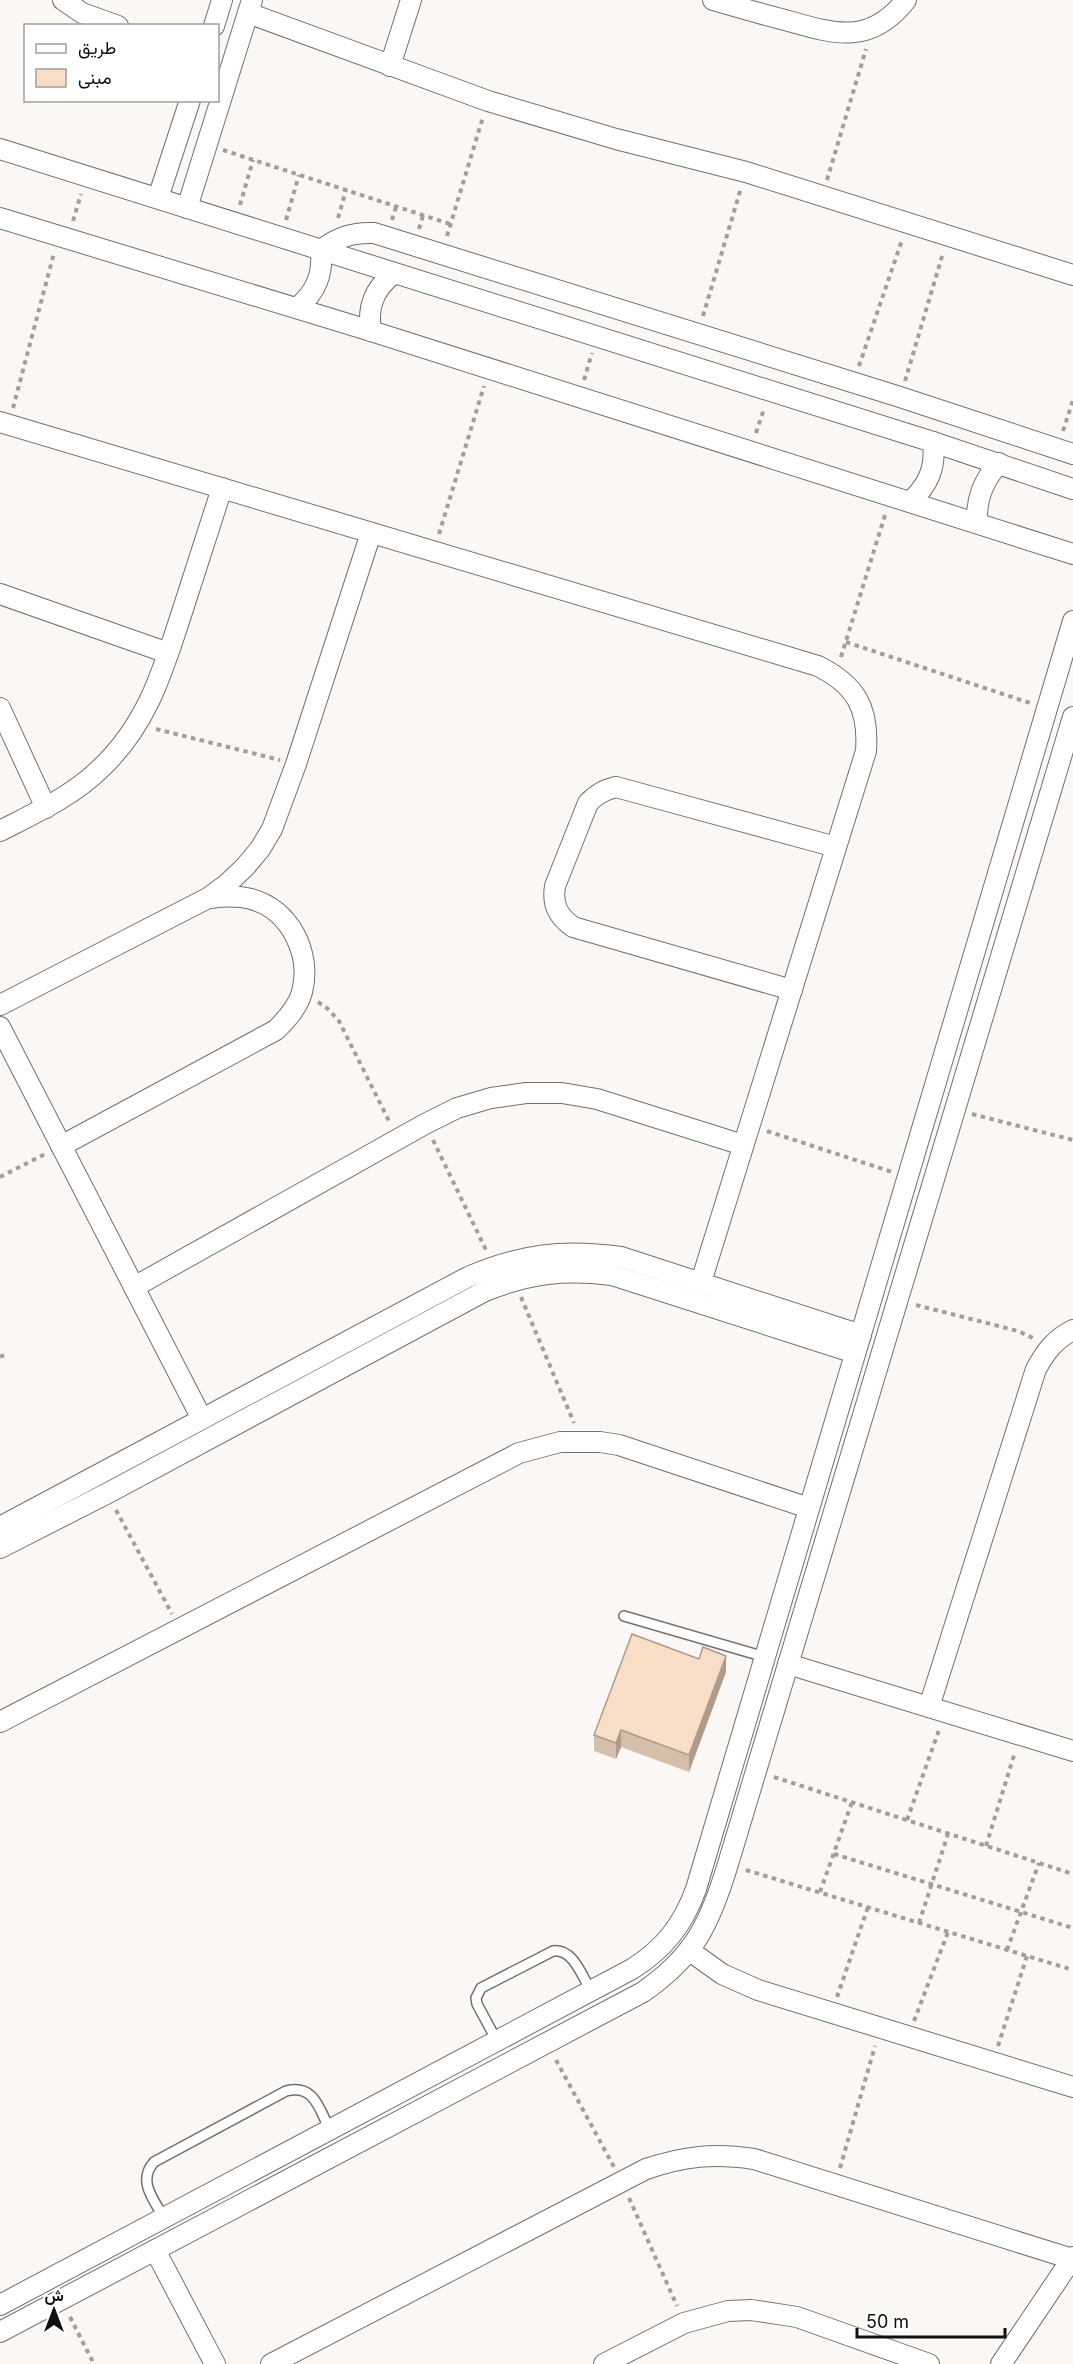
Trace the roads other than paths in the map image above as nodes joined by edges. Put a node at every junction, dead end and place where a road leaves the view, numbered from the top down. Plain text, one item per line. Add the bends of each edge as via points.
1 (222, 0) edge
2 (411, 0) edge
3 (713, 0) edge
4 (906, 0) edge
5 (67, 2) edge
6 (250, 7) edge
7 (112, 24) edge
8 (215, 24) edge
9 (390, 66) junction
10 (189, 102) edge
11 (182, 126) junction
12 (208, 140) junction
13 (0, 149) edge
14 (158, 198) junction
15 (187, 208) junction
16 (0, 218) edge
17 (321, 250) junction
18 (393, 274) junction
19 (1073, 275) edge
20 (297, 308) junction
21 (371, 331) junction
22 (5, 423) edge
23 (933, 442) junction
24 (1065, 451) edge
25 (999, 464) junction
26 (222, 488) junction
27 (1073, 489) edge
28 (911, 501) junction
29 (977, 523) junction
30 (371, 533) junction
31 (1073, 554) edge
32 (0, 594) edge
33 (1073, 621) edge
34 (168, 653) junction
35 (0, 708) edge
36 (1073, 717) edge
37 (1069, 744) edge
38 (46, 807) junction
39 (0, 831) edge
40 (836, 847) junction
41 (208, 898) junction
42 (792, 990) junction
43 (0, 1005) edge
44 (0, 1027) edge
45 (743, 1145) junction
46 (61, 1146) junction
47 (701, 1282) junction
48 (134, 1287) junction
49 (1073, 1330) edge
50 (858, 1344) junction
51 (202, 1419) junction
52 (809, 1508) junction
53 (0, 1527) edge
54 (0, 1548) edge
55 (624, 1616) dead end
56 (765, 1657) junction
57 (788, 1664) junction
58 (937, 1709) junction
59 (0, 1722) edge
60 (1072, 1749) edge
61 (690, 1951) junction
62 (591, 1991) junction
63 (497, 2041) junction
64 (1073, 2087) edge
65 (330, 2130) junction
66 (164, 2218) junction
67 (156, 2250) junction
68 (1072, 2258) edge
69 (0, 2305) edge
70 (0, 2332) edge
71 (215, 2364) edge
72 (270, 2364) edge
73 (604, 2364) edge
74 (929, 2364) edge
75 (1001, 2364) edge

1 - 8 street
2 - 9 street
3 - 4 street via 829,33 851,34 891,17
5 - 7 street
6 - 9 street
6 - 12 street
9 - 19 street via 488,101 616,140 746,172
10 - 11 street
11 - 12 street
11 - 14 street
12 - 15 street
13 - 14 street
14 - 15 street
15 - 17 street
16 - 20 street
17 - 18 street
17 - 20 street via 317,283
17 - 24 street via 345,235 374,233
18 - 21 street via 373,299
18 - 23 street
20 - 21 street
21 - 28 street
22 - 26 street
23 - 25 street
23 - 28 street via 933,469 921,492
25 - 27 street
25 - 29 street via 983,484
26 - 30 street
26 - 34 street
28 - 29 street
29 - 31 street
30 - 40 street via 818,666 836,675 851,688 868,729 866,751
30 - 41 street via 272,829 260,849 228,884
32 - 34 street
33 - 50 street
34 - 38 street via 159,682 123,745 75,790
35 - 38 street
36 - 37 street
37 - 57 street
38 - 39 street
40 - 42 street
40 - 42 street via 616,788 605,789 588,803 555,886 556,910 573,927
41 - 43 street
41 - 46 street via 231,895 254,899 291,926 301,947 305,969 302,992 292,1013 276,1030
42 - 45 street
44 - 46 street
45 - 47 street
45 - 48 street via 597,1099 562,1093 491,1098 457,1108 398,1138
46 - 48 street
47 - 50 street
47 - 51 street via 621,1257 589,1252 535,1255 494,1266
48 - 51 street
49 - 58 street via 1045,1351 1036,1369
50 - 52 street
50 - 54 street via 612,1275 568,1271 514,1279
51 - 53 street
52 - 56 street
52 - 59 street via 619,1445 581,1440 549,1444 519,1453
55 - 56 lane
56 - 62 street via 689,1909 665,1944 650,1958
57 - 58 street
57 - 61 street via 710,1917
58 - 60 street
61 - 64 street via 740,1983
61 - 67 street via 643,1992
62 - 63 street
62 - 63 lane via 569,1955 559,1950 480,1988 477,2004
63 - 65 street
65 - 66 street
65 - 66 lane via 310,2092 286,2091 148,2168 146,2183
66 - 69 street
67 - 70 street
67 - 71 street
68 - 72 street via 754,2159 699,2155 646,2169
68 - 75 street
73 - 74 street via 684,2323 728,2311 751,2310 797,2317

